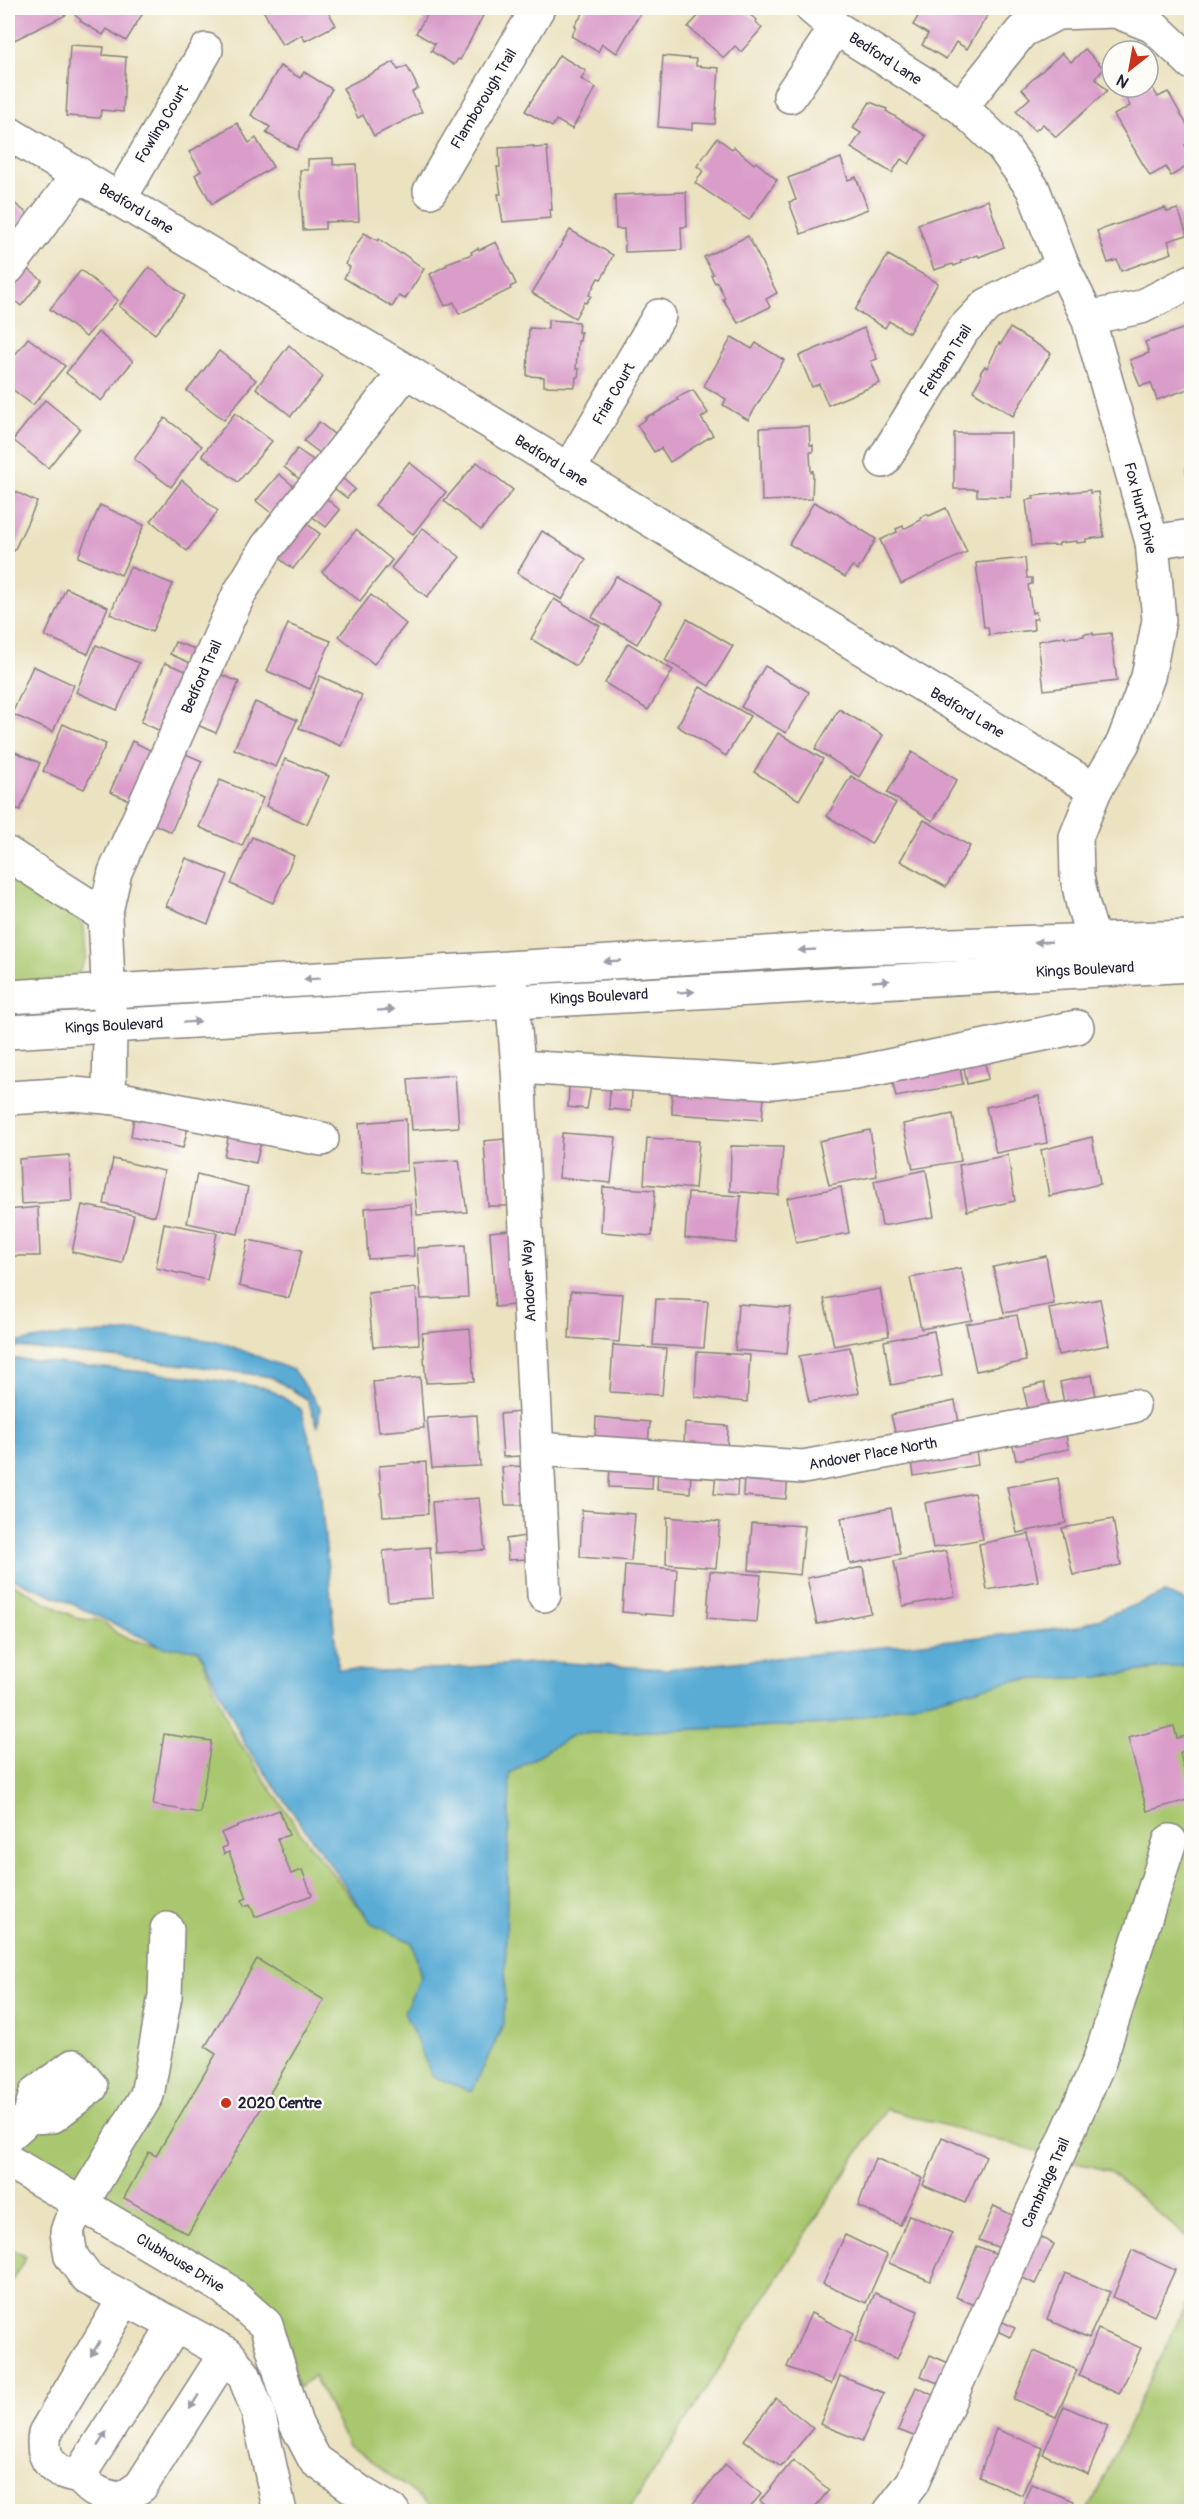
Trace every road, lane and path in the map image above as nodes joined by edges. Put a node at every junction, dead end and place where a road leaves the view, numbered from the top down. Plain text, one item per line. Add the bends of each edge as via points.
1 (538, 8) edge
2 (824, 18) edge
3 (206, 50) dead end
4 (1191, 63) edge
5 (790, 96) dead end
6 (961, 107) junction
7 (8, 133) edge
8 (79, 174) junction
9 (430, 191) dead end
10 (119, 200) junction
11 (1063, 267) junction
12 (8, 268) edge
13 (1191, 280) edge
14 (659, 316) dead end
15 (1088, 318) junction
16 (406, 371) junction
17 (883, 461) dead end
18 (568, 471) junction
19 (1191, 536) edge
20 (1152, 542) junction
21 (1095, 790) junction
22 (8, 854) edge
23 (105, 916) junction
24 (1191, 937) edge
25 (1146, 954) junction
26 (1098, 955) junction
27 (1191, 965) edge
28 (509, 967) junction
29 (109, 992) junction
30 (8, 997) edge
31 (513, 1002) junction
32 (110, 1027) junction
33 (1077, 1027) dead end
34 (8, 1032) edge
35 (518, 1067) junction
36 (109, 1097) junction
37 (8, 1098) edge
38 (322, 1139) dead end
39 (1133, 1406) dead end
40 (537, 1449) junction
41 (544, 1595) dead end
42 (1170, 1841) dead end
43 (167, 1929) dead end
44 (8, 2161) edge
45 (83, 2205) junction
46 (125, 2298) junction
47 (175, 2326) junction
48 (226, 2353) junction
49 (81, 2477) junction
50 (280, 2511) edge
51 (393, 2511) edge
52 (890, 2511) edge

1 - 9 street, Flamborough Trail
2 - 5 street
2 - 6 street, Bedford Lane
3 - 10 street, Fowling Court
4 - 6 street via 1153,26 1116,10 1058,13 1022,31
6 - 11 street, Fox Hunt Drive via 1003,147 1032,189
7 - 8 street, Bedford Lane
8 - 10 street, Bedford Lane
8 - 12 street
10 - 16 street, Bedford Lane
11 - 15 street, Fox Hunt Drive
11 - 17 street, Feltham Trail via 987,305 963,330
13 - 15 street via 1141,307
14 - 18 street, Friar Court
15 - 20 street, Fox Hunt Drive
16 - 18 street, Bedford Lane
16 - 23 street, Bedford Trail via 267,547 239,594 115,872
18 - 21 street, Bedford Lane
19 - 20 street
20 - 21 street, Fox Hunt Drive via 1159,620 1148,677 1123,743
21 - 26 street, Fox Hunt Drive via 1076,837 1077,876
22 - 23 street
23 - 29 street, Bedford Trail
24 - 25 street, Kings Boulevard
25 - 26 street, Kings Boulevard
25 - 27 street, Kings Boulevard
26 -> 28 street, Kings Boulevard via 834,949
31 -> 26 street, Kings Boulevard
28 -> 29 street, Kings Boulevard
28 - 31 street, Andover Way
29 - 30 street, Kings Boulevard
29 - 32 street, Bedford Trail
32 -> 31 street, Kings Boulevard
31 - 35 street, Andover Way
32 - 34 street, Kings Boulevard
32 - 36 street, Bedford Trail
33 - 35 street via 855,1073 772,1082
35 - 40 street, Andover Way
36 - 37 street via 74,1094
36 - 38 street
39 - 40 street, Andover Place North via 803,1467
40 - 41 street, Andover Way
42 - 52 street, Cambridge Trail via 1099,2062 913,2482
43 - 45 street via 165,1996 151,2082 143,2106
44 - 45 street, Clubhouse Drive
45 - 46 street via 67,2232 71,2256 87,2278
45 - 51 street, Clubhouse Drive via 224,2288 266,2325 296,2424 315,2460
46 - 47 street
46 -> 49 street via 45,2433 42,2448 48,2462
47 - 48 street
49 -> 47 street
48 -> 49 street via 141,2487 122,2499 107,2498 89,2488
48 - 50 street via 244,2375 258,2412

